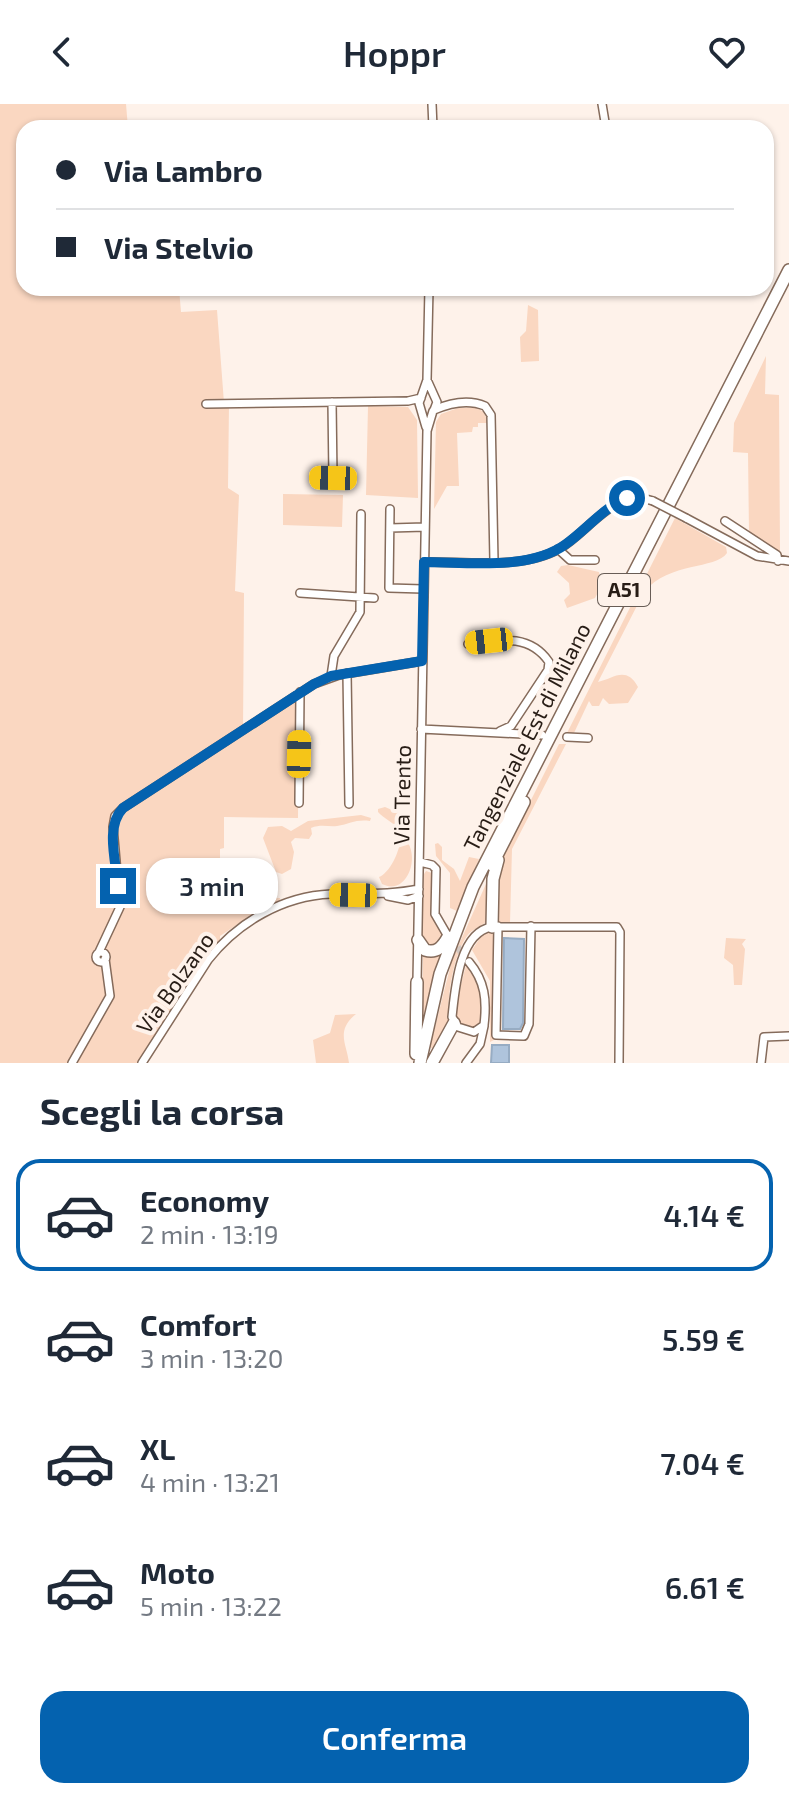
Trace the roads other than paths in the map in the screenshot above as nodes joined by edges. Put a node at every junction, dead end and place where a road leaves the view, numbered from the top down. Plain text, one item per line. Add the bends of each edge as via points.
1 (789, 270) edge
2 (789, 286) edge
3 (429, 296) edge
4 (427, 380) junction
5 (434, 397) junction
6 (332, 402) junction
7 (421, 402) junction
8 (454, 403) junction
9 (206, 404) dead end
10 (433, 411) junction
11 (427, 431) junction
12 (315, 478) dead end
13 (333, 478) junction
14 (349, 478) dead end
15 (390, 509) dead end
16 (361, 514) dead end
17 (725, 521) dead end
18 (425, 527) junction
19 (390, 528) junction
20 (558, 549) junction
21 (595, 560) dead end
22 (494, 561) junction
23 (778, 561) junction
24 (789, 561) edge
25 (424, 562) junction
26 (423, 589) junction
27 (300, 593) dead end
28 (360, 598) junction
29 (374, 598) dead end
30 (468, 644) dead end
31 (422, 661) junction
32 (347, 673) junction
33 (331, 676) junction
34 (300, 692) junction
35 (421, 729) junction
36 (500, 731) junction
37 (542, 735) dead end
38 (567, 737) dead end
39 (588, 738) dead end
40 (299, 803) dead end
41 (349, 804) dead end
42 (517, 817) junction
43 (420, 862) junction
44 (419, 893) junction
45 (462, 912) junction
46 (495, 926) junction
47 (531, 926) junction
48 (446, 933) tunnel mouth
49 (418, 940) junction
50 (469, 962) tunnel mouth
51 (417, 982) joint
52 (481, 1027) junction
53 (458, 1029) junction
54 (789, 1036) edge
55 (469, 1059) edge
56 (72, 1063) edge
57 (142, 1063) edge
58 (418, 1063) edge
59 (429, 1063) edge
60 (619, 1063) edge
61 (761, 1063) edge

1 - 45 highway, Tangenziale Est di Milano / A51
2 - 42 highway, Tangenziale Est di Milano / A51
3 - 4 street
4 - 5 street
4 - 7 street
5 - 7 street
5 - 8 street
5 - 10 street
6 - 7 street
6 - 9 street
6 - 13 street
7 - 10 street
7 - 11 street
8 - 10 street
8 - 22 street via 485,406 491,419
10 - 11 street
11 - 18 street, Via Trento
12 - 13 street
13 - 14 street
15 - 19 street
16 - 28 street
17 - 23 street via 777,555
18 - 19 street
18 - 25 street, Via Trento
19 - 26 street via 389,588
20 - 21 street via 570,560
20 - 22 street via 527,559
20 - 23 street, bridge via 622,500 639,497 757,556
22 - 25 street
23 - 24 street
25 - 26 street, Via Trento
26 - 31 street, Via Trento
27 - 28 street
28 - 29 street
28 - 33 street via 358,617 334,656
30 - 36 street via 518,640 549,662 511,726
31 - 32 street
31 - 35 street, Via Trento
32 - 33 street
32 - 41 street
33 - 34 street
34 - 40 street
34 - 56 street via 115,816 120,907 102,959 110,987 107,1003
35 - 36 street, Via Trento
35 - 43 street, Via Trento
36 - 37 street, Via Trento
38 - 39 street
42 - 46 highway via 493,875
42 - 59 highway, Tangenziale Est di Milano / A51 via 458,941 441,992
43 - 44 street, Via Trento
43 - 48 street, Via Trento via 436,869 435,914
44 - 49 street, Via Trento
44 - 57 street, Via Bolzano via 408,900 378,894 305,898 248,923 208,960
45 - 49 highway via 438,950 425,950
45 - 58 highway, Tangenziale Est di Milano / A51
46 - 47 street
46 - 47 street via 496,1035 524,1036 529,1024
46 - 53 street via 479,930 468,944 452,1012
47 - 60 street via 619,928
49 - 51 street, Via Trento
50 - 52 street via 484,983
51 - 58 highway
52 - 53 street
52 - 55 street
53 - 55 street via 472,1045
53 - 59 highway
54 - 61 street via 764,1037

